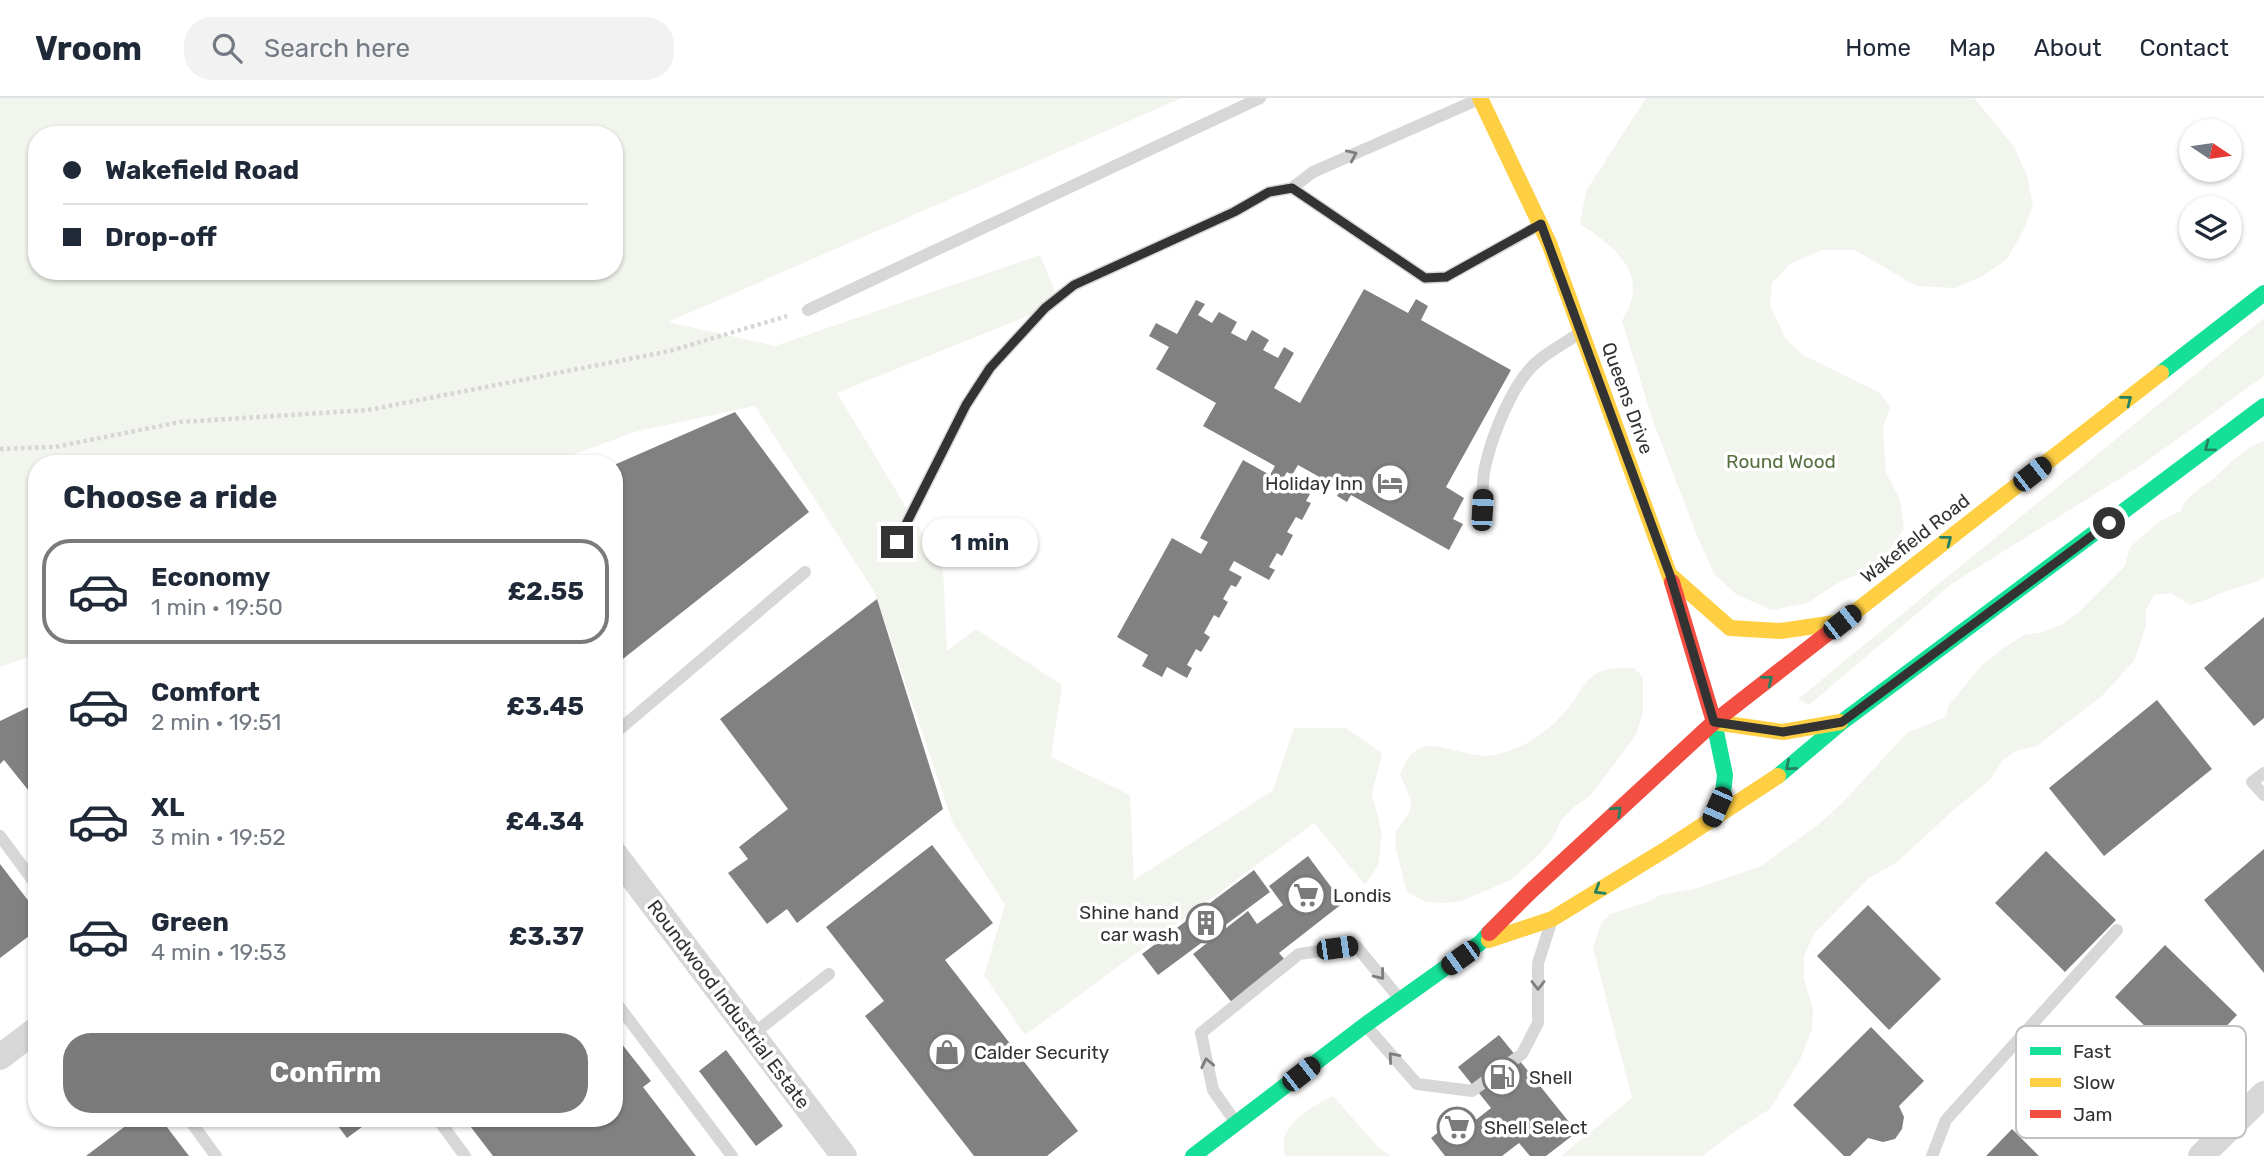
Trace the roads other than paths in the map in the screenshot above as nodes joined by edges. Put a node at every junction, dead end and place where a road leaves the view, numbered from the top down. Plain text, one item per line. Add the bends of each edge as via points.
1 (1260, 98) edge
2 (1480, 98) edge
3 (1292, 188) junction
4 (1541, 224) junction
5 (2264, 293) edge
6 (808, 310) road end
7 (1582, 331) junction
8 (2264, 406) edge
9 (1482, 510) dead end
10 (897, 542) dead end
11 (805, 572) dead end
12 (1670, 575) junction
13 (1842, 622) junction
14 (1714, 722) junction
15 (1842, 722) junction
16 (623, 726) edge
17 (2264, 773) edge
18 (2264, 795) edge
19 (1710, 821) junction
20 (0, 836) edge
21 (623, 865) edge
22 (28, 874) edge
23 (1552, 919) junction
24 (2117, 930) dead end
25 (1480, 943) junction
26 (830, 974) dead end
27 (1401, 1000) junction
28 (623, 1012) edge
29 (1365, 1025) junction
30 (2030, 1026) edge
31 (752, 1035) junction
32 (28, 1036) edge
33 (2016, 1042) edge
34 (0, 1057) edge
35 (2264, 1094) edge
36 (2246, 1112) edge
37 (1236, 1123) junction
38 (195, 1127) edge
39 (444, 1127) edge
40 (2219, 1138) edge
41 (216, 1156) edge
42 (465, 1156) edge
43 (732, 1156) edge
44 (844, 1156) edge
45 (1193, 1156) edge
46 (1217, 1156) edge
47 (1932, 1156) edge
48 (2201, 1156) edge

1 - 6 lane
3 -> 2 lane via 1313,172
2 - 4 main road, Queens Drive
3 - 4 lane via 1425,278 1446,277
3 - 10 lane via 1269,192 1074,285 1045,308 990,368 966,405
4 - 7 main road, Queens Drive
13 -> 5 main road, Wakefield Road
7 - 9 lane via 1537,361 1512,397 1491,445
7 - 12 main road, Queens Drive
8 -> 15 main road, Wakefield Road
11 - 16 lane
12 - 13 main road via 1730,628 1781,632
12 - 14 main road, Queens Drive
14 -> 13 main road, Wakefield Road
14 - 15 main road via 1783,732
14 - 19 main road, Queens Drive via 1725,775 1723,793
25 -> 14 main road, Wakefield Road
15 -> 19 main road, Wakefield Road via 1777,777
17 - 18 lane via 2252,782
19 -> 23 main road, Wakefield Road
20 - 22 lane
21 - 31 street, Roundwood Industrial Estate
23 - 25 main road, Wakefield Road
23 -> 29 lane via 1538,963 1538,1023 1522,1054 1472,1091 1417,1084
24 - 30 lane
25 - 27 main road, Wakefield Road
26 - 31 lane
27 - 29 main road, Wakefield Road
37 -> 27 lane via 1213,1090 1201,1033 1298,954 1356,946
28 - 43 lane
29 - 37 main road, Wakefield Road
31 - 44 street, Roundwood Industrial Estate
32 - 34 street
33 - 47 lane via 1946,1119
35 - 36 street
37 - 45 main road, Wakefield Road
37 - 46 main road
38 - 41 lane
39 - 42 lane
40 - 48 street

